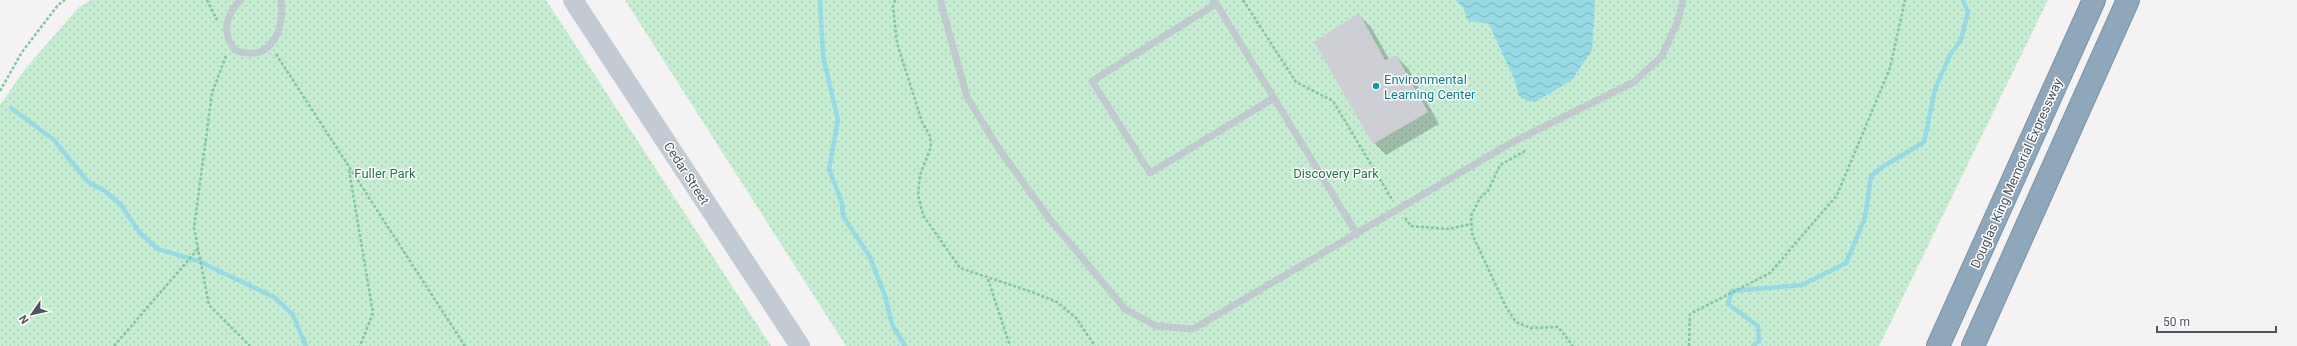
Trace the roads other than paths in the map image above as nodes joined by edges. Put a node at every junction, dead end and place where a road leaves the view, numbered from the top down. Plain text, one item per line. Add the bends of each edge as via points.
1 (241, 0) edge
2 (281, 0) edge
3 (573, 0) edge
4 (940, 0) edge
5 (1683, 0) edge
6 (2094, 0) edge
7 (2128, 0) edge
8 (1215, 2) edge
9 (1274, 98) junction
10 (1357, 234) junction
11 (800, 346) edge
12 (1938, 346) edge
13 (1973, 346) edge

1 - 2 lane via 225,29 234,50 252,54 261,51 277,38 281,25
3 - 11 main road, Cedar Street
4 - 10 lane via 967,97 997,146 1048,217 1131,312 1156,326 1193,330
5 - 10 lane via 1678,21 1662,56 1634,82 1511,143
6 - 12 highway, Douglas King Memorial Expressway
7 - 13 highway
8 - 9 lane
8 - 9 lane via 1092,81 1150,173
9 - 10 lane

